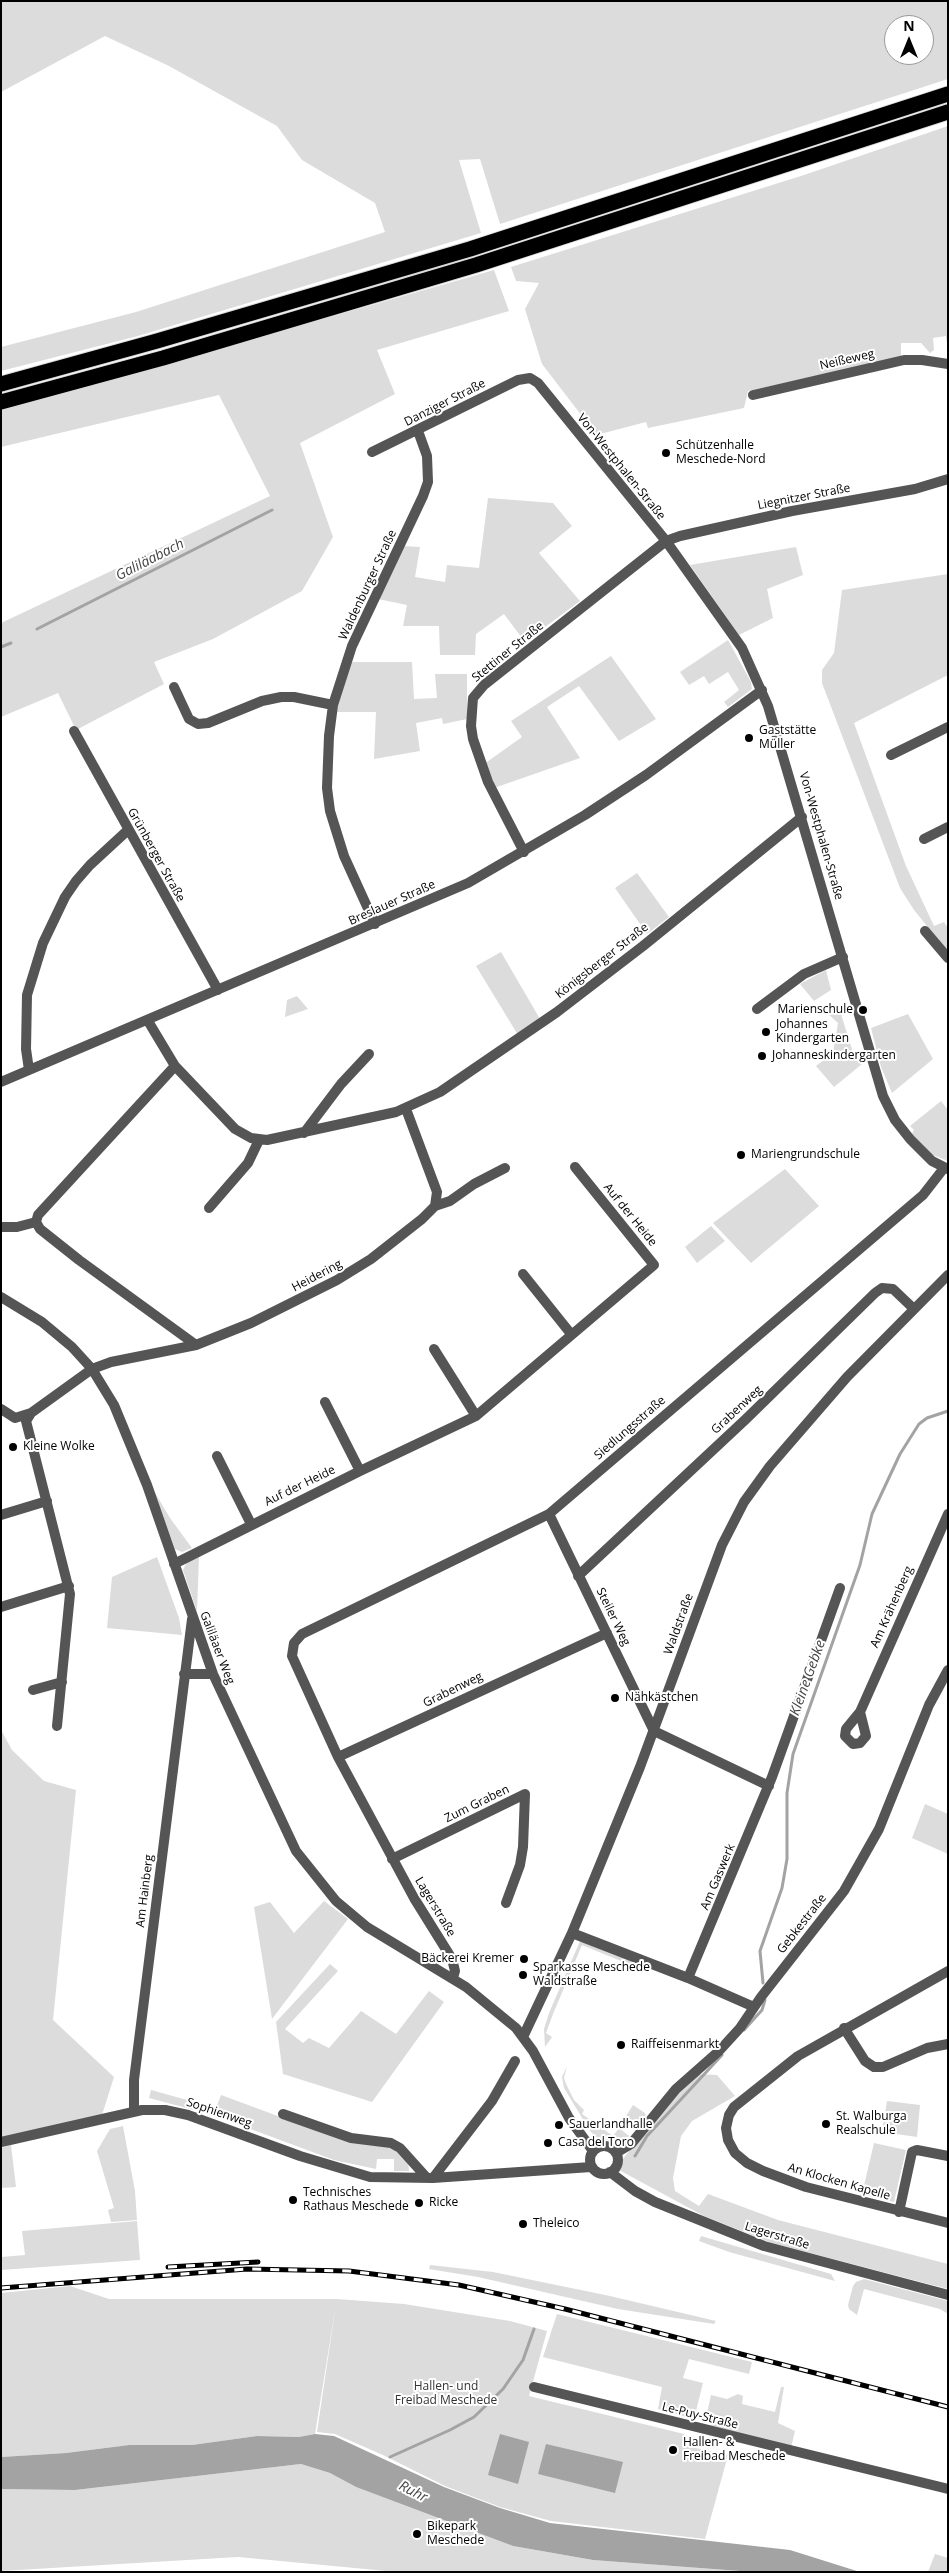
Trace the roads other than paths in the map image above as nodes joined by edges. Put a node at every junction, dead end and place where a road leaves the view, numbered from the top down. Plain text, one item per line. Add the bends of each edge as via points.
1 (948, 94) edge
2 (948, 112) edge
3 (948, 364) edge
4 (530, 378) joint
5 (1, 384) edge
6 (753, 395) dead end
7 (1, 402) edge
8 (418, 431) junction
9 (372, 452) dead end
10 (948, 480) edge
11 (666, 541) junction
12 (174, 687) dead end
13 (762, 690) junction
14 (333, 705) junction
15 (948, 727) edge
16 (74, 731) dead end
17 (891, 755) dead end
18 (802, 817) junction
19 (948, 827) edge
20 (128, 830) junction
21 (924, 839) dead end
22 (524, 852) junction
23 (375, 924) junction
24 (925, 931) dead end
25 (843, 957) junction
26 (948, 958) edge
27 (218, 990) junction
28 (757, 1008) dead end
29 (148, 1021) junction
30 (369, 1054) dead end
31 (175, 1066) junction
32 (29, 1070) junction
33 (1, 1082) edge
34 (406, 1109) junction
35 (304, 1133) junction
36 (259, 1140) junction
37 (574, 1167) dead end
38 (505, 1168) dead end
39 (946, 1169) edge
40 (435, 1206) junction
41 (209, 1208) dead end
42 (36, 1222) junction
43 (1, 1227) edge
44 (523, 1274) dead end
45 (948, 1275) edge
46 (1, 1297) edge
47 (914, 1309) junction
48 (571, 1334) junction
49 (196, 1345) junction
50 (434, 1348) dead end
51 (92, 1369) junction
52 (325, 1402) dead end
53 (1, 1409) edge
54 (31, 1413) junction
55 (476, 1416) junction
56 (217, 1456) dead end
57 (360, 1471) junction
58 (47, 1501) junction
59 (549, 1514) junction
60 (948, 1514) edge
61 (1, 1515) edge
62 (251, 1524) junction
63 (174, 1564) junction
64 (578, 1576) junction
65 (69, 1586) junction
66 (840, 1588) dead end
67 (1, 1607) edge
68 (192, 1618) junction
69 (607, 1633) junction
70 (292, 1647) joint
71 (948, 1670) edge
72 (184, 1674) junction
73 (213, 1674) junction
74 (62, 1682) junction
75 (33, 1690) dead end
76 (860, 1712) dead end
77 (57, 1726) dead end
78 (654, 1731) junction
79 (338, 1757) junction
80 (769, 1786) junction
81 (392, 1859) junction
82 (506, 1903) dead end
83 (572, 1933) junction
84 (948, 1971) edge
85 (453, 1978) junction
86 (688, 1978) junction
87 (754, 2007) junction
88 (844, 2028) junction
89 (523, 2037) junction
90 (948, 2044) edge
91 (515, 2060) dead end
92 (134, 2112) junction
93 (283, 2114) dead end
94 (1, 2142) edge
95 (593, 2151) junction
96 (616, 2153) junction
97 (948, 2156) edge
98 (591, 2167) junction
99 (610, 2172) junction
100 (430, 2178) junction
101 (899, 2212) junction
102 (948, 2223) edge
103 (948, 2295) edge
104 (534, 2387) dead end
105 (948, 2489) edge

1 - 5 highway via 461,251
2 - 7 highway via 476,265 163,358
3 - 6 street, Neißeweg via 904,360
4 - 8 street, Danziger Straße via 518,380
4 - 11 street, Von-Westphalen-Straße via 538,383
8 - 9 street, Danziger Straße
8 - 14 street, Waldenburger Straße via 429,468 426,487 363,621
10 - 11 street, Liegnitzer Straße
11 - 13 street, Von-Westphalen-Straße via 742,648
11 - 22 street, Stettiner Straße via 484,685 473,698 471,726 480,763
12 - 14 street via 188,719 198,724 281,696
13 - 18 street, Von-Westphalen-Straße
13 - 22 street, Breslauer Straße via 646,775
14 - 23 street, Waldenburger Straße via 329,736 330,811 344,856
15 - 17 street
16 - 20 street, Grünberger Straße
18 - 25 street, Von-Westphalen-Straße
18 - 34 street, Königsberger Straße via 557,1012 446,1088
19 - 21 street
20 - 27 street, Grünberger Straße
20 - 32 street via 76,881 43,943 33,972 26,1010
22 - 23 street, Breslauer Straße via 468,883
23 - 27 street, Breslauer Straße
24 - 26 street
25 - 28 street via 804,974
25 - 39 street, Von-Westphalen-Straße via 874,1071 887,1104 905,1133 932,1161
27 - 29 street, Breslauer Straße
29 - 31 street
29 - 32 street, Breslauer Straße
30 - 35 street via 341,1084
31 - 36 street via 235,1128
31 - 42 street via 38,1215
32 - 33 street, Breslauer Straße
34 - 35 street
34 - 40 street via 437,1192
35 - 36 street
36 - 41 street via 248,1163
37 - 48 street, Auf der Heide via 654,1265
38 - 40 street, Heidering via 450,1201
39 - 59 street, Siedlungsstraße via 924,1195
40 - 49 street, Heidering via 371,1259 337,1280 251,1323
42 - 43 street via 17,1228
42 - 49 street via 40,1229 79,1260
44 - 48 street
45 - 47 street, Waldstraße
46 - 51 street, Galiläaer Weg via 57,1334
47 - 64 street, Grabenweg via 893,1289 879,1290
47 - 78 street, Waldstraße via 847,1377 781,1453 744,1502 722,1545
48 - 55 street, Auf der Heide
49 - 51 street, Heidering via 111,1362
50 - 55 street
51 - 54 street, Heidering
51 - 63 street, Galiläaer Weg via 122,1420
52 - 57 street
53 - 54 street via 15,1418
54 - 58 street via 26,1424
55 - 57 street, Auf der Heide
56 - 62 street
57 - 62 street, Auf der Heide
58 - 61 street
58 - 65 street
59 - 64 street, Steiler Weg
59 - 70 street, Siedlungsstraße via 302,1634
60 - 76 street, Am Krähenberg
62 - 63 street, Auf der Heide
63 - 68 street, Galiläaer Weg
64 - 69 street, Steiler Weg
65 - 67 street
65 - 74 street
66 - 80 street, Am Gaswerk
68 - 72 street, Am Hainberg
68 - 73 street, Galiläaer Weg
69 - 78 street, Steiler Weg
69 - 79 street, Grabenweg
70 - 79 street, Lagerstraße via 292,1656
71 - 87 street, Gebkestraße via 929,1705 879,1829 857,1871
72 - 73 street
72 - 92 street, Am Hainberg via 134,2080
73 - 85 street, Galiläaer Weg via 296,1850 320,1883 336,1901 374,1932
74 - 75 street
74 - 77 street
78 - 80 street
78 - 83 street, Waldstraße
79 - 81 street, Lagerstraße
80 - 86 street, Am Gaswerk
81 - 82 street, Zum Graben via 525,1794 522,1855
81 - 85 street, Lagerstraße via 452,1959
83 - 86 street
83 - 89 street, Waldstraße
84 - 88 street, An Klocken Kapelle
85 - 89 street via 484,1999
86 - 87 street
87 - 96 street, Gebkestraße via 728,2041 676,2090 631,2144
88 - 90 street via 865,2061 874,2067 883,2067 927,2048
88 - 101 street, An Klocken Kapelle via 798,2056 740,2101 729,2115 728,2140 742,2160 763,2170 806,2187
89 - 95 street via 569,2118
91 - 100 street via 492,2101
92 - 94 street, Sophienweg
92 - 100 street, Sophienweg via 165,2110 188,2115 300,2156 370,2177
93 - 100 street via 351,2138 391,2143
95 - 96 street via 605,2146
95 - 98 street
96 - 99 street via 617,2164
97 - 101 street via 917,2150 912,2152
98 - 99 street via 599,2173
98 - 100 street, Sophienweg
99 - 103 street, Lagerstraße via 646,2198 747,2240
101 - 102 street, An Klocken Kapelle
104 - 105 street, Le-Puy-Straße

